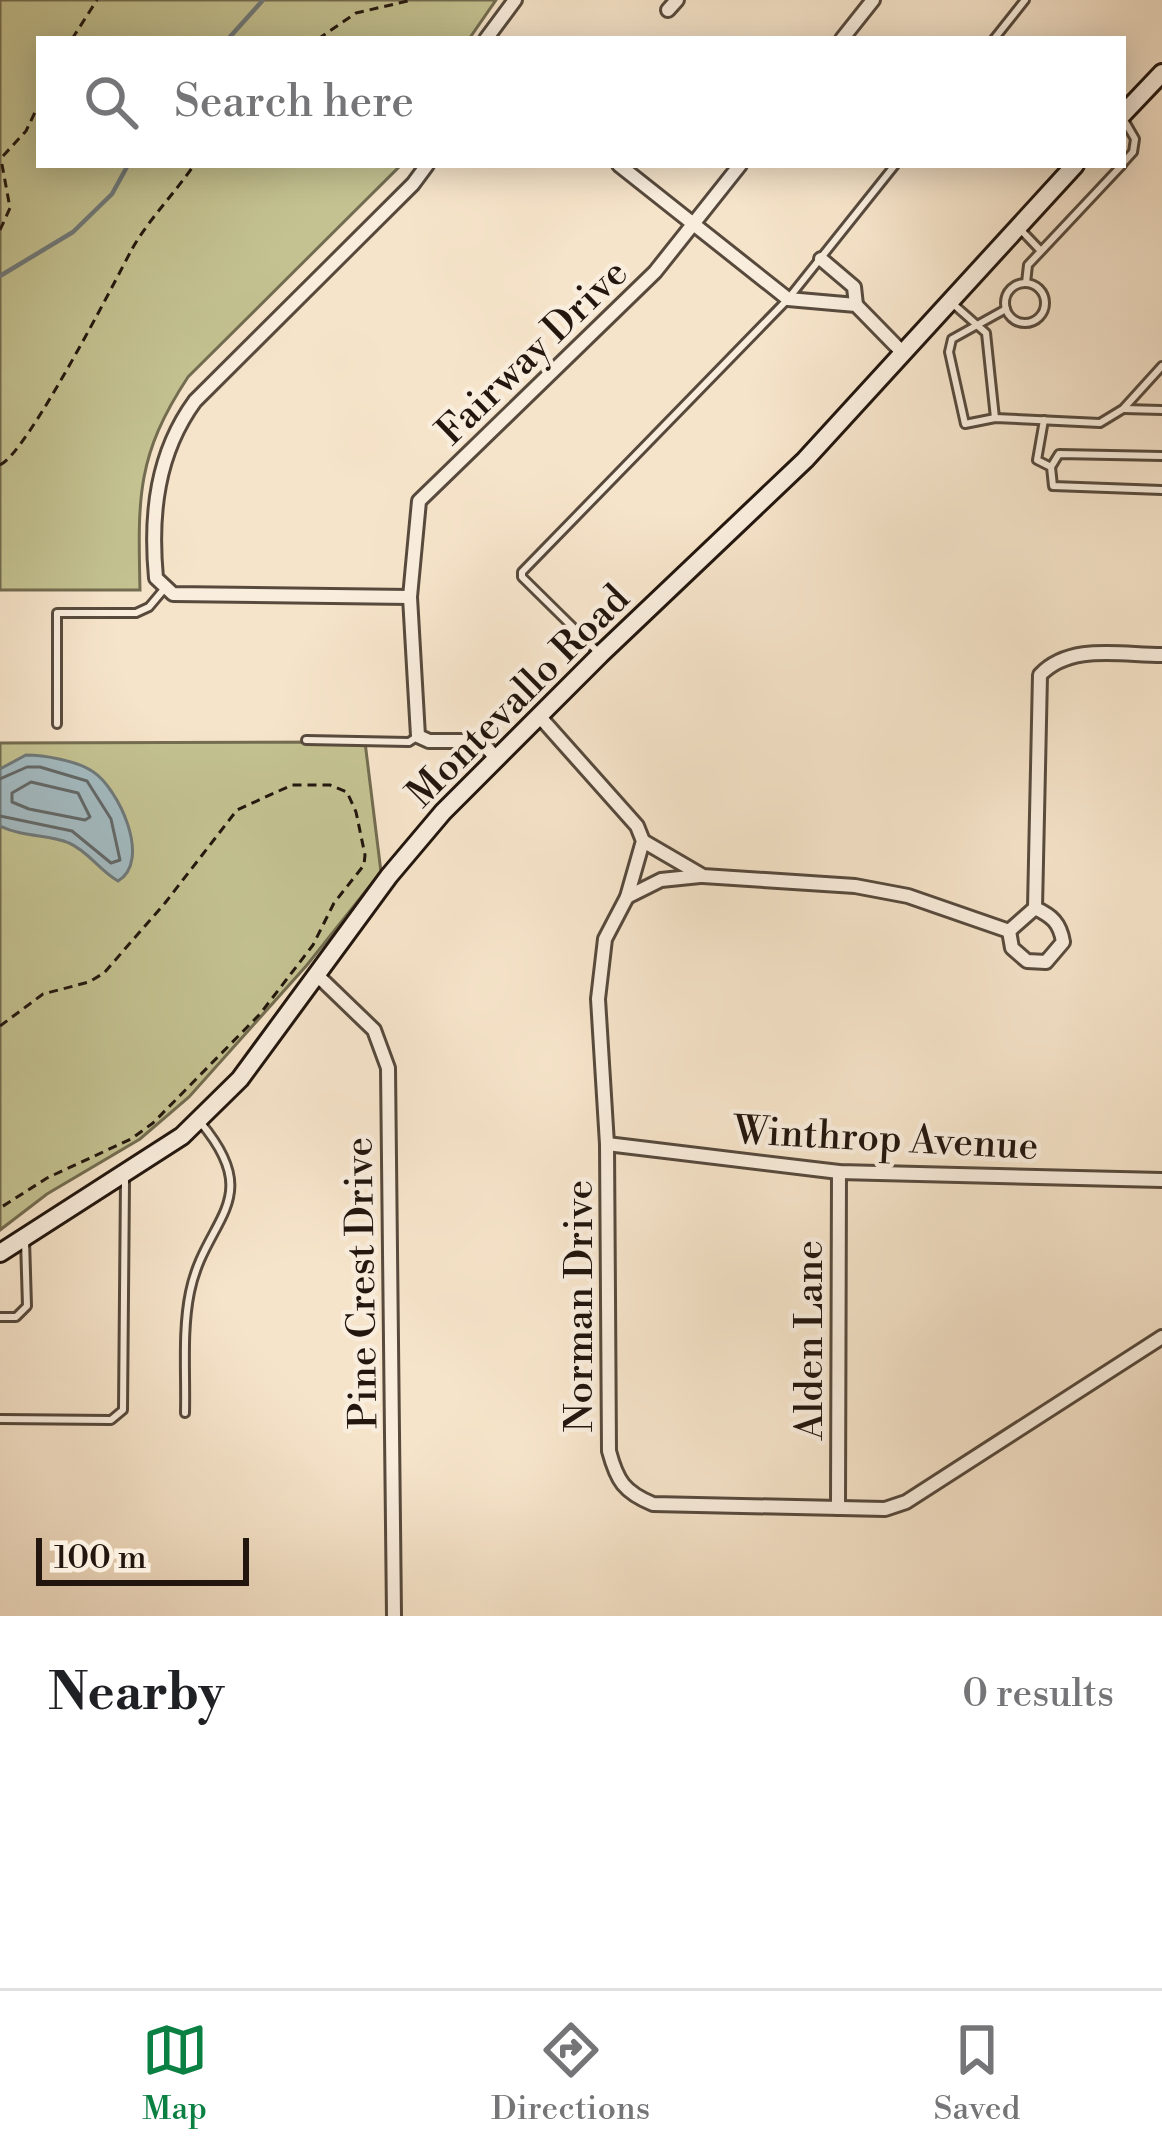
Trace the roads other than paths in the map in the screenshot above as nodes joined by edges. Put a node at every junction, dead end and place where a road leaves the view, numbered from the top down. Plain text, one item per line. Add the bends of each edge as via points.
1 (515, 0) edge
2 (873, 0) edge
3 (1025, 0) edge
4 (488, 36) edge
5 (844, 36) edge
6 (996, 36) edge
7 (1162, 73) edge
8 (1126, 114) edge
9 (1126, 122) edge
10 (1126, 159) edge
11 (425, 168) edge
12 (623, 168) edge
13 (738, 168) edge
14 (893, 168) edge
15 (1072, 168) edge
16 (1119, 168) edge
17 (693, 223) junction
18 (1017, 227) junction
19 (1041, 250) junction
20 (821, 259) junction
21 (1026, 283) junction
22 (788, 299) junction
23 (950, 300) junction
24 (856, 305) junction
25 (1006, 310) junction
26 (976, 324) junction
27 (902, 352) junction
28 (1161, 369) edge
29 (1123, 409) junction
30 (1162, 410) edge
31 (995, 418) junction
32 (1043, 420) junction
33 (1162, 456) edge
34 (1051, 466) junction
35 (1162, 490) edge
36 (165, 588) junction
37 (410, 597) junction
38 (601, 654) junction
39 (1162, 655) edge
40 (540, 717) junction
41 (57, 724) dead end
42 (418, 736) junction
43 (306, 740) dead end
44 (495, 757) junction
45 (643, 841) junction
46 (703, 876) junction
47 (627, 897) junction
48 (1035, 908) junction
49 (1009, 931) junction
50 (318, 976) junction
51 (199, 1120) junction
52 (607, 1144) junction
53 (125, 1172) junction
54 (839, 1172) junction
55 (1162, 1180) edge
56 (25, 1235) junction
57 (0, 1253) edge
58 (0, 1317) edge
59 (1162, 1337) edge
60 (185, 1413) dead end
61 (0, 1419) edge
62 (838, 1508) junction
63 (394, 1616) edge

1 - 4 street
2 - 5 street
3 - 6 lane
7 - 8 main road
9 - 10 lane via 1135,139
11 - 36 street via 178,424 156,501 156,578
12 - 17 street
13 - 17 street, Fairway Drive
14 - 20 lane
15 - 18 main road, Montevallo Road
16 - 19 lane
17 - 22 street
17 - 37 street, Fairway Drive via 655,272 419,501
18 - 19 lane
18 - 23 main road, Montevallo Road
19 - 21 lane
20 - 22 lane
20 - 24 street via 854,287
21 - 25 lane via 1009,291
21 - 25 lane via 1042,293 1043,313 1020,323
22 - 24 street
22 - 38 lane via 523,572
23 - 26 lane
23 - 27 main road, Montevallo Road
24 - 27 street
25 - 26 lane
26 - 31 lane via 986,332
26 - 31 lane via 952,339 949,352 965,424
27 - 38 main road, Montevallo Road via 805,460
28 - 29 lane
29 - 30 lane
29 - 32 lane via 1100,423
31 - 32 lane
32 - 34 lane via 1037,460
33 - 34 lane via 1059,454
34 - 35 lane via 1053,487
36 - 37 street via 182,596
36 - 41 lane via 143,611 57,613
37 - 42 street, Fairway Drive
38 - 40 main road, Montevallo Road
39 - 48 street via 1077,654 1040,675
40 - 44 main road, Montevallo Road
40 - 45 street
42 - 43 lane
42 - 44 street via 481,741
44 - 50 main road, Montevallo Road via 389,876
45 - 46 street
45 - 47 street, Norman Drive
46 - 47 street via 661,880
46 - 49 street via 855,886
47 - 52 street, Norman Drive via 605,939 598,999
48 - 49 street
48 - 49 street via 1061,929 1063,942 1046,962 1027,961 1012,948
50 - 51 main road, Montevallo Road
50 - 63 street, Pine Crest Drive via 374,1030 388,1068
51 - 53 main road, Montevallo Road
51 - 60 lane via 223,1150 230,1185 191,1286
52 - 54 street, Winthrop Avenue
52 - 62 street, Norman Drive via 609,1451 616,1480 653,1504
53 - 56 main road, Montevallo Road
53 - 61 lane via 123,1410 111,1420
54 - 55 street, Winthrop Avenue
54 - 62 street, Alden Lane
56 - 57 main road, Montevallo Road
56 - 58 lane via 27,1306 16,1317
59 - 62 street, Norman Drive via 906,1502

